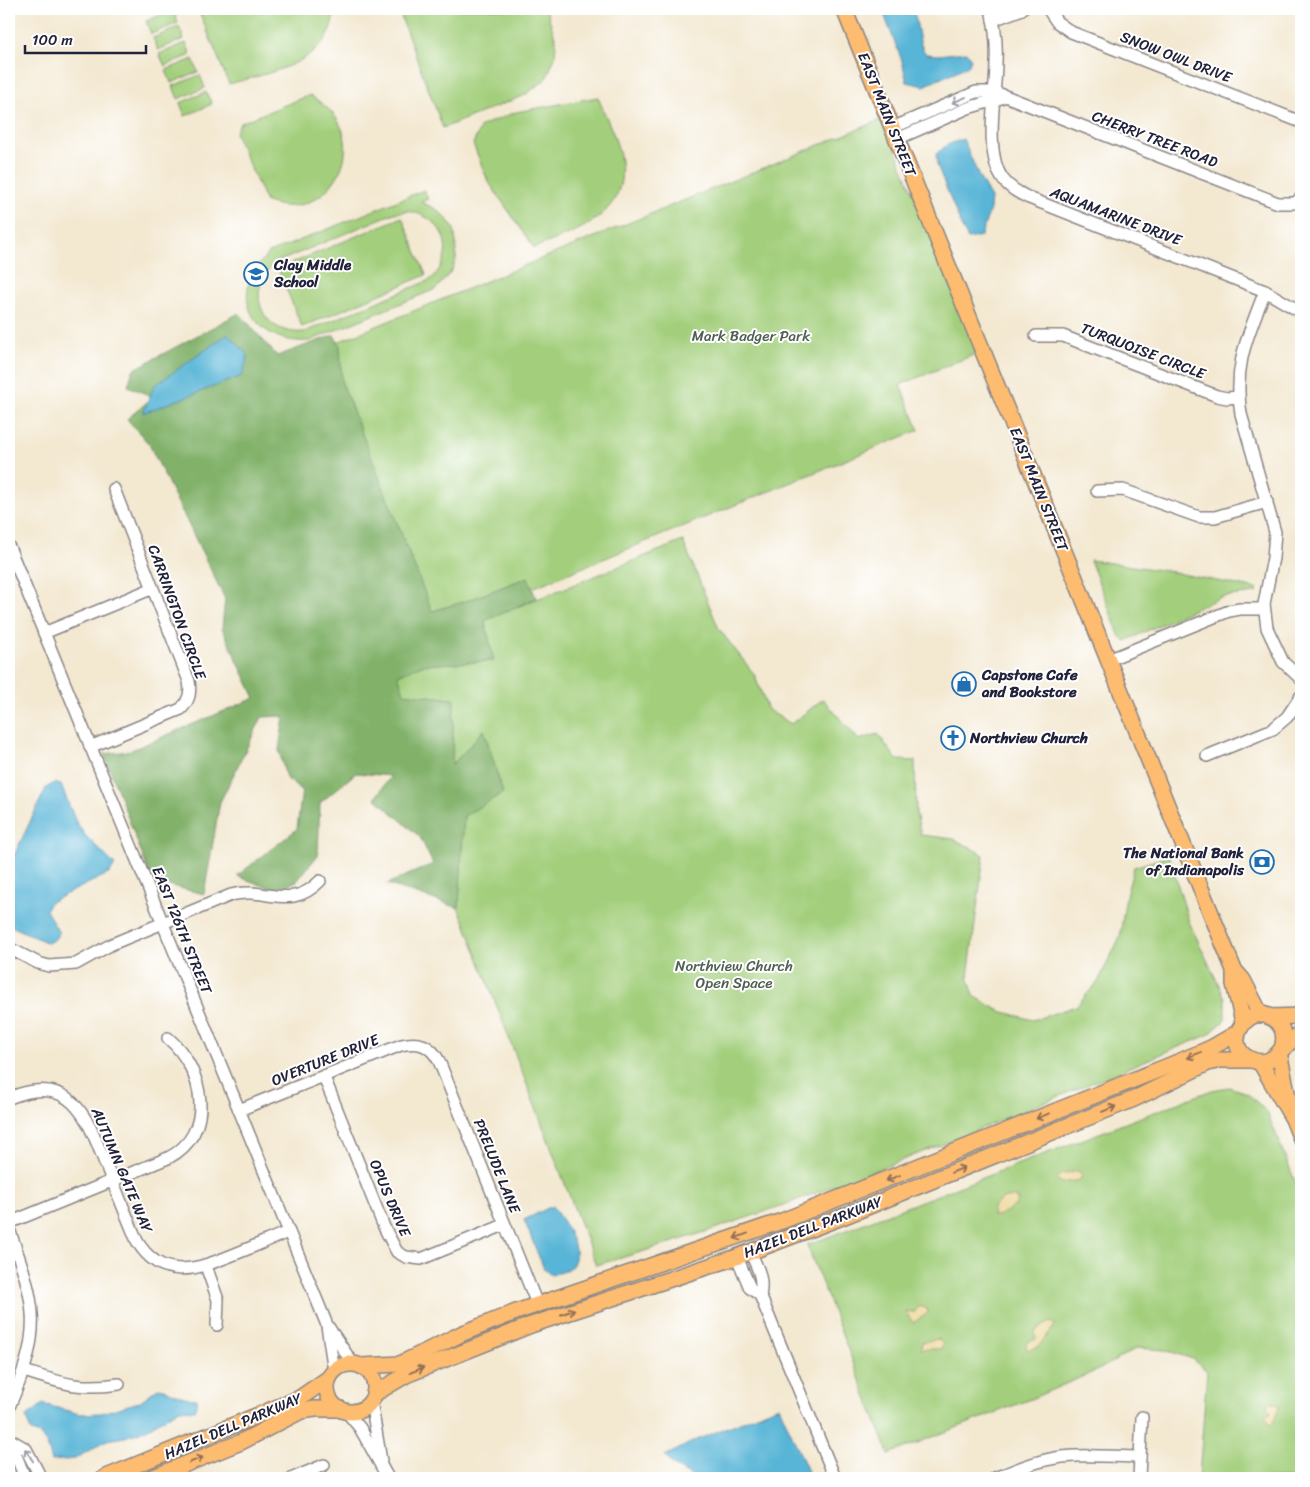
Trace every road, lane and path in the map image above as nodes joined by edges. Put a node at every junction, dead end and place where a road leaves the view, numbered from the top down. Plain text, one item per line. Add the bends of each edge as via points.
1 (844, 9) edge
2 (1022, 9) edge
3 (1048, 9) edge
4 (992, 14) edge
5 (997, 96) junction
6 (1301, 122) edge
7 (895, 133) junction
8 (1298, 200) edge
9 (1265, 291) junction
10 (1301, 312) edge
11 (1036, 336) dead end
12 (1238, 397) junction
13 (114, 489) dead end
14 (1097, 491) dead end
15 (1266, 502) junction
16 (9, 547) edge
17 (152, 589) junction
18 (1264, 609) junction
19 (44, 633) junction
20 (1108, 660) junction
21 (1301, 679) edge
22 (1301, 696) edge
23 (90, 747) junction
24 (1207, 756) dead end
25 (320, 881) dead end
26 (163, 923) junction
27 (9, 948) edge
28 (1234, 970) junction
29 (1265, 1016) junction
30 (1301, 1016) edge
31 (1240, 1028) junction
32 (1301, 1032) edge
33 (168, 1038) dead end
34 (423, 1044) joint
35 (1280, 1050) junction
36 (1255, 1061) junction
37 (324, 1077) junction
38 (9, 1098) edge
39 (239, 1110) junction
40 (1293, 1119) junction
41 (1301, 1139) edge
42 (113, 1181) junction
43 (9, 1223) edge
44 (504, 1225) junction
45 (9, 1229) edge
46 (288, 1232) junction
47 (743, 1254) junction
48 (206, 1266) junction
49 (537, 1304) junction
50 (217, 1325) dead end
51 (327, 1325) junction
52 (357, 1365) junction
53 (24, 1371) junction
54 (332, 1374) junction
55 (119, 1384) dead end
56 (372, 1398) junction
57 (9, 1406) edge
58 (343, 1410) junction
59 (1142, 1417) dead end
60 (9, 1439) edge
61 (1140, 1457) junction
62 (324, 1465) dead end
63 (382, 1465) junction
64 (25, 1478) edge
65 (41, 1478) edge
66 (104, 1478) edge
67 (151, 1478) edge
68 (292, 1478) edge
69 (388, 1478) edge
70 (835, 1478) edge
71 (996, 1478) edge
72 (1139, 1478) edge

1 - 7 main road, EAST MAIN STREET
2 - 4 street
3 - 6 street, SNOW OWL DRIVE via 1057,22 1071,32
4 - 5 street, AQUAMARINE DRIVE
5 - 7 street, CHERRY TREE ROAD via 976,92
5 - 8 street, CHERRY TREE ROAD via 1021,101 1278,203
5 - 9 street, AQUAMARINE DRIVE via 991,142 993,154 1002,177 1016,192
7 - 20 main road, EAST MAIN STREET
9 - 10 street, AQUAMARINE DRIVE
9 - 12 street via 1242,354 1237,380
11 - 12 street, TURQUOISE CIRCLE via 1062,336 1217,396
12 - 15 street
13 - 17 street, CARRINGTON CIRCLE
14 - 15 street via 1123,490 1199,517 1215,517
15 - 18 street via 1275,542
16 - 19 street, EAST 126TH STREET
17 - 19 street
17 - 23 street, CARRINGTON CIRCLE via 189,682 186,704 176,712
18 - 20 street via 1230,612
18 - 21 street via 1273,644 1283,662
19 - 23 street, EAST 126TH STREET
20 - 28 main road, EAST MAIN STREET
22 - 24 street via 1287,717 1273,729
23 - 26 street, EAST 126TH STREET
25 - 26 street via 304,895 290,898 245,892
26 - 27 street via 112,944 76,964 49,966
26 - 39 street, EAST 126TH STREET
28 - 29 main road, EAST MAIN STREET
28 - 31 main road, EAST MAIN STREET
29 - 30 main road
29 - 31 main road via 1253,1016
29 - 35 main road via 1276,1021 1283,1032
31 - 36 main road via 1237,1042 1240,1051
31 -> 49 main road, HAZEL DELL PARKWAY via 1211,1048 828,1204
32 - 35 main road
33 - 42 street via 184,1055 198,1086 202,1109 198,1127 191,1140 175,1155
34 - 37 street, OVERTURE DRIVE via 400,1045
34 - 44 street, PRELUDE LANE via 438,1061
35 - 36 main road via 1271,1059
35 - 40 main road
36 - 40 main road
47 -> 36 main road, HAZEL DELL PARKWAY via 1126,1102 1208,1063 1224,1059
37 - 39 street, OVERTURE DRIVE
37 - 44 street, OPUS DRIVE via 396,1252 406,1258 421,1258
38 - 42 street, AUTUMN GATE WAY via 36,1090 49,1090 69,1099 87,1118
39 - 46 street, EAST 126TH STREET
40 - 41 main road
42 - 43 street
42 - 48 street, AUTUMN GATE WAY via 144,1252 159,1263 178,1270
44 - 49 street, PRELUDE LANE
45 - 53 street via 27,1281 33,1314
46 - 48 street, AUTUMN GATE WAY
46 - 51 street, EAST 126TH STREET
56 -> 47 main road, HAZEL DELL PARKWAY via 406,1375 531,1325
47 - 70 street via 761,1280 760,1295
48 - 50 street via 218,1300
49 - 52 main road, HAZEL DELL PARKWAY via 463,1333 400,1364
51 - 52 street, EAST 126TH STREET
51 - 54 street, EAST 126TH STREET
52 - 54 main road via 344,1365
52 - 56 main road via 373,1377
53 - 55 street via 73,1386 88,1388
53 - 57 street
54 - 58 main road via 329,1396
54 - 66 main road, HAZEL DELL PARKWAY via 300,1398
56 - 58 main road via 358,1410
56 - 63 street
58 - 63 street via 356,1421
67 -> 58 main road, HAZEL DELL PARKWAY via 241,1442 301,1411
59 - 61 street
60 - 64 street
65 -> 60 street via 26,1449
61 - 71 street via 1061,1457 1029,1464
61 - 72 street
62 - 68 street
63 - 69 street

